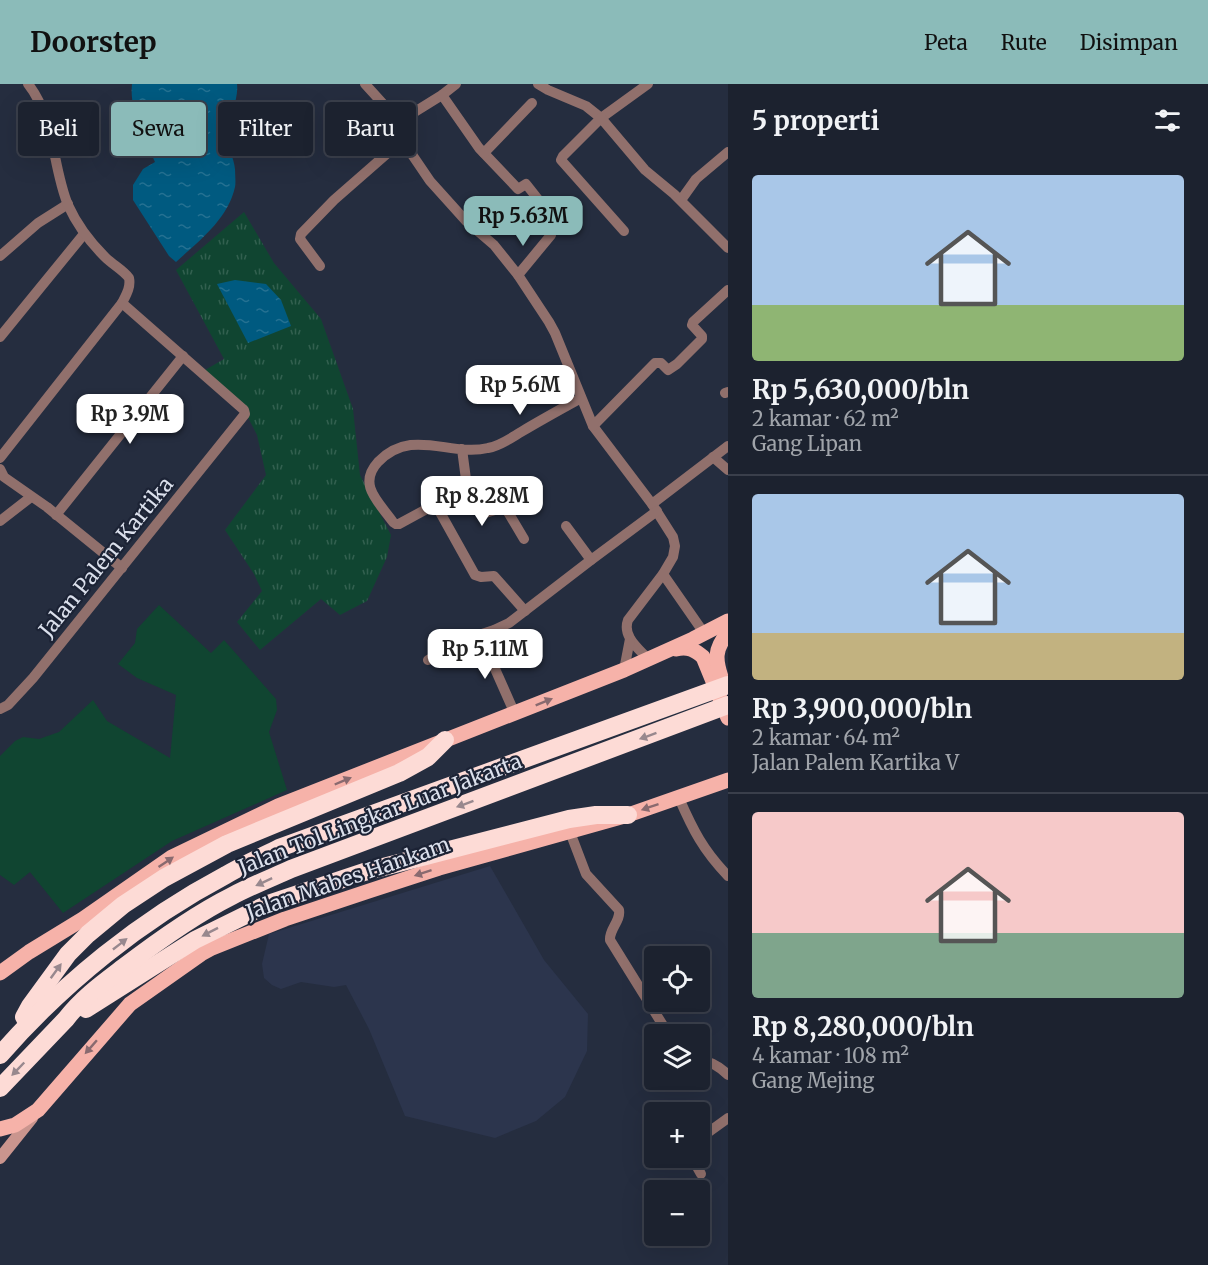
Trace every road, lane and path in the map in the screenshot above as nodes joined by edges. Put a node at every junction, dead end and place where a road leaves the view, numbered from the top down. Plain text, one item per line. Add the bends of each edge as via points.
1 (28, 84) edge
2 (365, 84) edge
3 (456, 84) edge
4 (538, 84) edge
5 (648, 84) edge
6 (442, 95) junction
7 (380, 102) edge
8 (532, 103) dead end
9 (416, 111) edge
10 (601, 118) junction
11 (484, 153) junction
12 (727, 154) edge
13 (381, 156) edge
14 (413, 156) edge
15 (681, 200) junction
16 (68, 204) junction
17 (624, 231) dead end
18 (84, 234) junction
19 (728, 248) edge
20 (0, 256) edge
21 (320, 267) dead end
22 (518, 275) junction
23 (728, 290) edge
24 (122, 303) junction
25 (0, 337) edge
26 (183, 356) junction
27 (581, 398) junction
28 (593, 426) junction
29 (728, 446) edge
30 (462, 449) junction
31 (714, 457) junction
32 (0, 458) edge
33 (0, 469) edge
34 (728, 471) edge
35 (467, 487) junction
36 (31, 497) junction
37 (436, 505) junction
38 (654, 508) junction
39 (56, 515) junction
40 (0, 520) edge
41 (566, 526) dead end
42 (524, 539) dead end
43 (591, 560) junction
44 (122, 568) junction
45 (663, 574) junction
46 (525, 611) junction
47 (728, 621) edge
48 (704, 633) junction
49 (728, 633) edge
50 (480, 635) junction
51 (630, 639) junction
52 (663, 652) junction
53 (648, 659) junction
54 (428, 660) dead end
55 (713, 668) junction
56 (624, 670) junction
57 (728, 685) edge
58 (728, 694) edge
59 (728, 705) edge
60 (0, 709) edge
61 (515, 714) junction
62 (728, 718) edge
63 (445, 740) junction
64 (728, 769) edge
65 (728, 780) edge
66 (705, 789) junction
67 (679, 798) junction
68 (628, 815) junction
69 (570, 832) junction
70 (728, 876) edge
71 (29, 952) junction
72 (0, 967) edge
73 (0, 973) edge
74 (66, 1019) junction
75 (662, 1024) edge
76 (15, 1038) junction
77 (0, 1055) edge
78 (710, 1062) edge
79 (728, 1075) edge
80 (0, 1088) edge
81 (38, 1110) junction
82 (728, 1118) edge
83 (1, 1126) edge
84 (710, 1131) edge
85 (0, 1148) edge
86 (0, 1158) edge
87 (698, 1168) edge
88 (701, 1174) dead end

1 - 16 street via 48,127
2 - 7 street
3 - 6 street
4 - 10 street via 586,106
5 - 10 street
6 - 9 street
6 - 11 street
8 - 11 street
10 - 15 street via 645,170
10 - 17 street via 561,160
11 - 22 street via 518,189 525,184 541,203 534,212 552,233
12 - 15 street via 696,179
13 - 21 street via 301,234 300,239
14 - 22 street via 430,181
15 - 19 street
16 - 18 street
16 - 20 street via 38,223
18 - 24 street via 129,279
18 - 25 street
22 - 27 street via 552,328
23 - 28 street via 693,322 702,339 668,370 655,363
24 - 26 street, Jalan Palem Kartika
24 - 32 street
26 - 39 street
26 - 44 street, Jalan Palem Kartika via 245,414
27 - 28 street
27 - 30 street via 496,446
28 - 38 street
29 - 31 street
30 - 35 street
30 - 37 street via 407,445 389,453 372,471 370,489 396,524
31 - 34 street
31 - 38 street
33 - 36 street via 4,477
35 - 37 street
35 - 42 street via 485,513 505,507
36 - 39 street
36 - 40 street
37 - 46 street via 476,575 494,576
38 - 43 street
38 - 45 street via 675,546
39 - 44 street
41 - 43 street
43 - 46 street
44 - 60 street, Jalan Palem Kartika via 33,678
45 - 48 street
45 - 51 street via 628,620
46 - 50 street via 502,627
47 - 48 main road
48 - 52 main road
49 - 55 main road via 716,653
50 - 54 street via 461,640
50 - 61 street
51 - 53 street
51 - 56 street
52 - 53 main road
52 - 55 main road via 684,647 695,651
53 - 56 main road
55 - 58 main road
55 - 62 main road
61 -> 56 main road
76 -> 57 highway, Jalan Tol Lingkar Luar Jakarta via 86,970 134,933 184,899 279,848
59 -> 74 highway, Jalan Tol Lingkar Luar Jakarta via 291,869 231,897 186,922 97,987
61 - 63 main road
71 -> 63 main road via 172,857 278,806
76 -> 63 highway via 30,1006 68,954 123,905 227,844 399,773 428,757
64 - 66 main road
65 - 66 main road, Jalan Mabes Hankam
66 - 67 main road, Jalan Mabes Hankam
67 -> 68 main road, Jalan Mabes Hankam
67 - 70 street via 701,844
68 - 69 main road, Jalan Mabes Hankam
68 -> 74 highway via 568,819 364,873 268,904 195,940
69 - 75 street via 586,874 619,910 610,940
69 -> 81 main road, Jalan Mabes Hankam via 348,898 258,929 201,954 130,1004
71 - 72 main road
71 - 73 main road
74 -> 80 highway, Jalan Tol Lingkar Luar Jakarta
76 - 77 highway, Jalan Tol Lingkar Luar Jakarta
78 - 79 street
81 - 83 main road, Jalan Mabes Hankam via 20,1122
81 - 86 main road, Jalan Mabes Hankam
82 - 84 street
83 - 85 main road, Jalan Mabes Hankam
87 - 88 street

